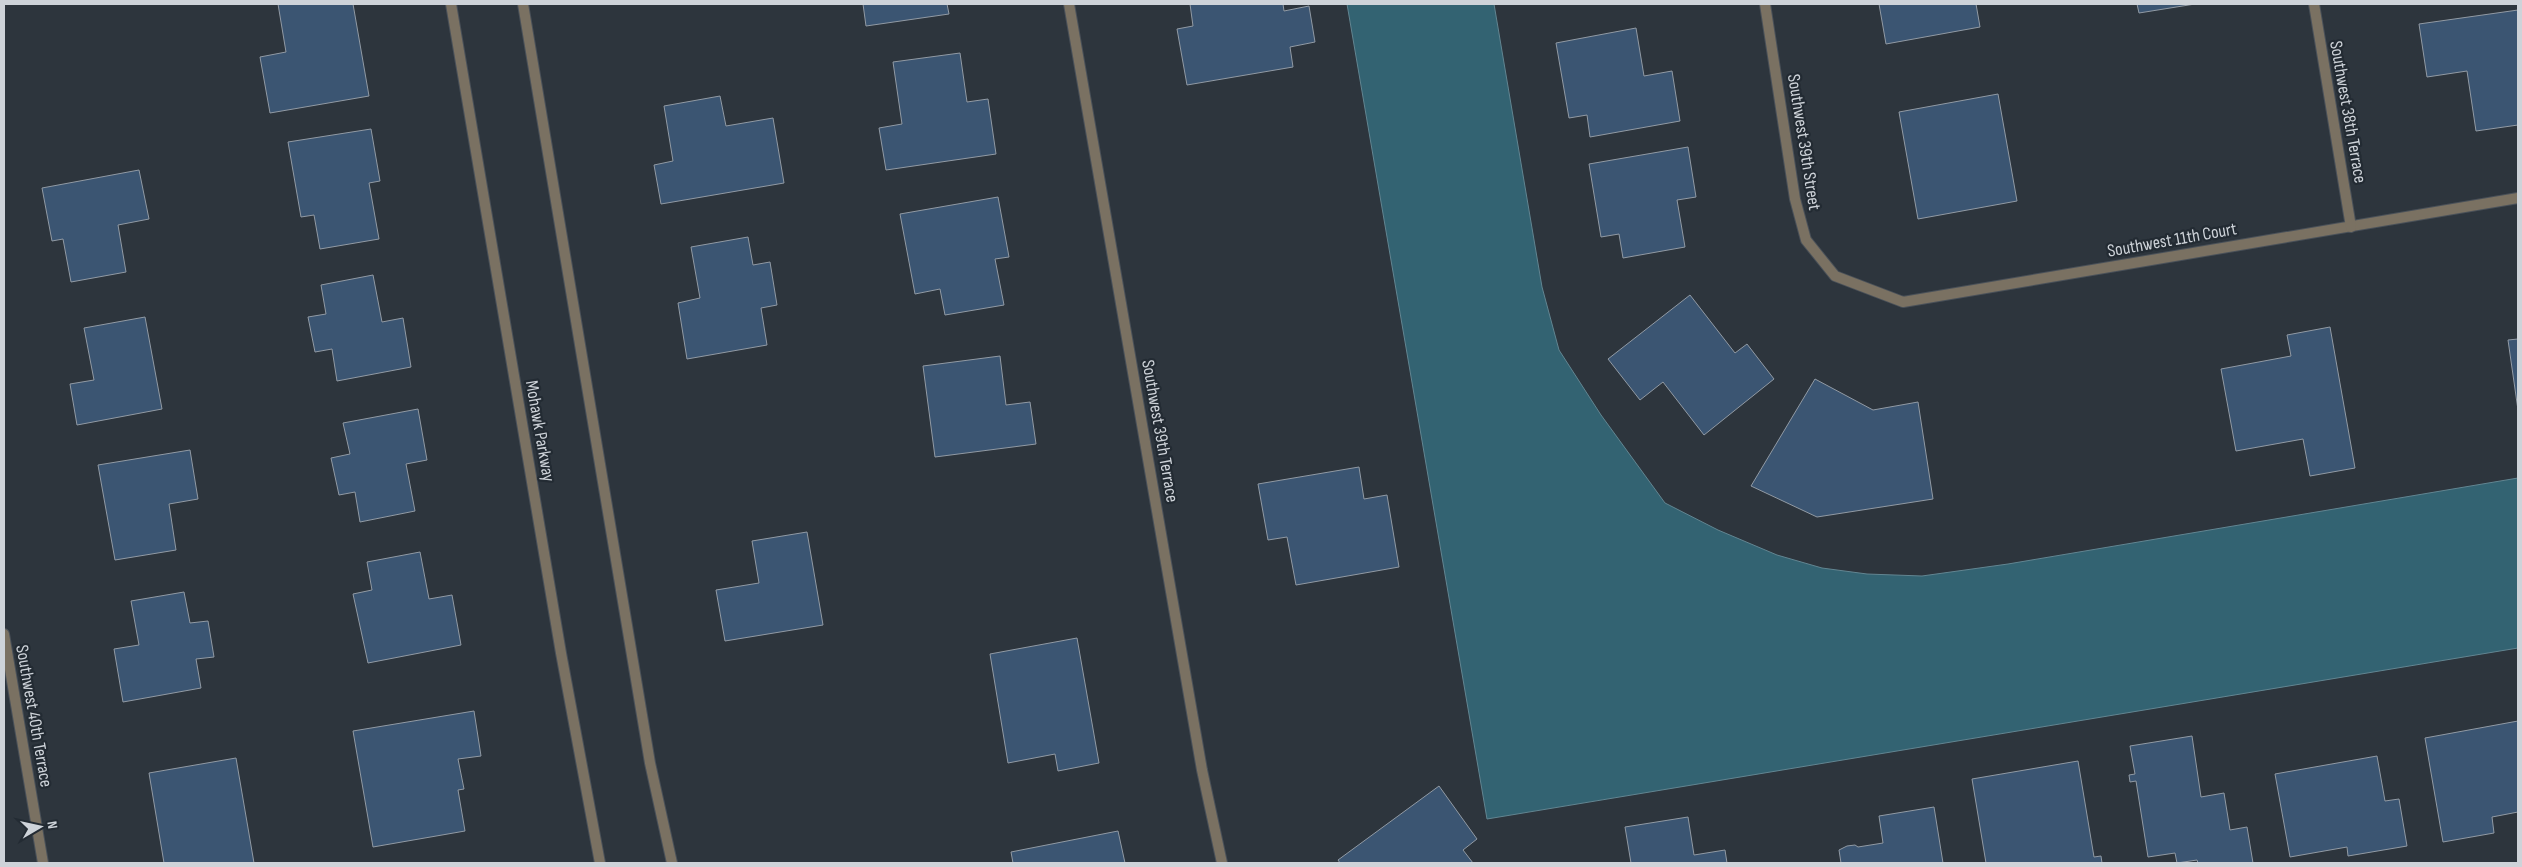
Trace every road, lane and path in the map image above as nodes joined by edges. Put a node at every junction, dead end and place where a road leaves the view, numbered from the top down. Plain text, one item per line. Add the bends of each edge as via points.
1 (452, 4) edge
2 (523, 4) edge
3 (1069, 4) edge
4 (1765, 4) edge
5 (2314, 4) edge
6 (2518, 198) edge
7 (2351, 226) junction
8 (1835, 276) joint
9 (4, 634) edge
10 (42, 863) edge
11 (600, 863) edge
12 (672, 863) edge
13 (1222, 863) edge

1 - 11 street, Mohawk Parkway
2 - 12 street via 650,763
3 - 13 street, Southwest 39th Terrace via 1201,760
4 - 8 street, Southwest 39th Street via 1795,199 1806,240
5 - 7 street, Southwest 38th Terrace
6 - 7 street, Southwest 11th Court
7 - 8 street, Southwest 11th Court via 1903,302
9 - 10 street, Southwest 40th Terrace

